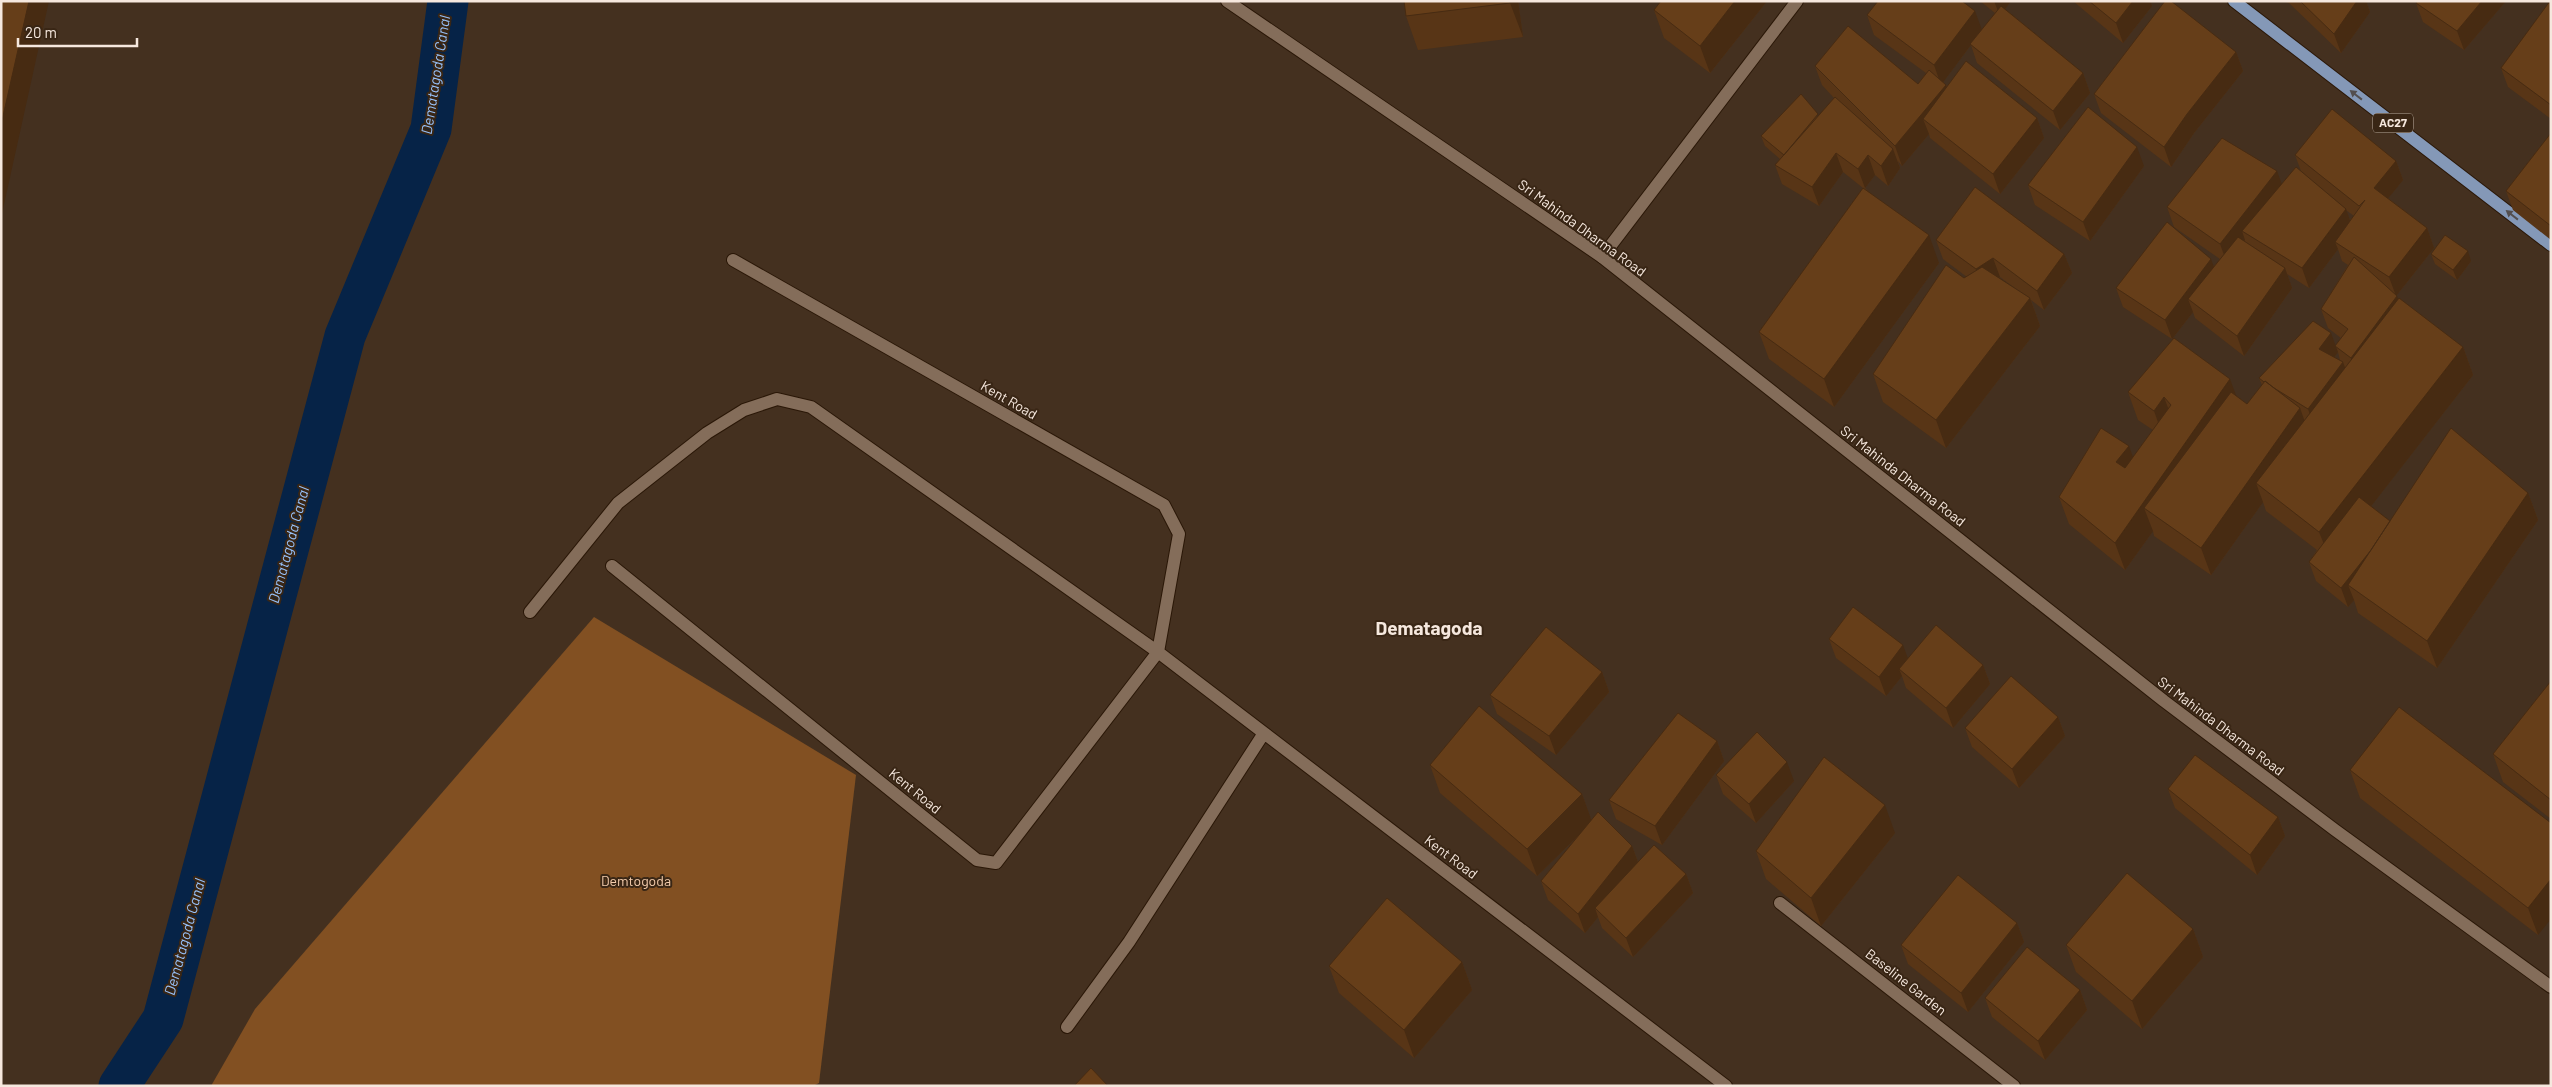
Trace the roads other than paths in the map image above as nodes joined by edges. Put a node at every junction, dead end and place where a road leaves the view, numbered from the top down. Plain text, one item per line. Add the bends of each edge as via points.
1 (1227, 1) edge
2 (1797, 1) edge
3 (2234, 1) edge
4 (2551, 245) edge
5 (1602, 257) junction
6 (734, 260) dead end
7 (612, 566) dead end
8 (530, 612) dead end
9 (1158, 652) junction
10 (1264, 733) junction
11 (1780, 903) dead end
12 (2551, 986) edge
13 (1067, 1026) dead end
14 (1725, 1085) edge
15 (2014, 1086) edge

1 - 5 street, Sri Mahinda Dharma Road
2 - 5 street
4 -> 3 main road, AC27
5 - 12 street, Sri Mahinda Dharma Road via 2164,702
6 - 9 street, Kent Road via 1164,505 1179,534
7 - 9 street, Kent Road via 977,860 996,863
8 - 9 street via 618,503 707,433 744,410 777,399 811,407
9 - 10 street, Kent Road
10 - 13 street via 1129,942
10 - 14 street, Kent Road
11 - 15 street, Baseline Garden

